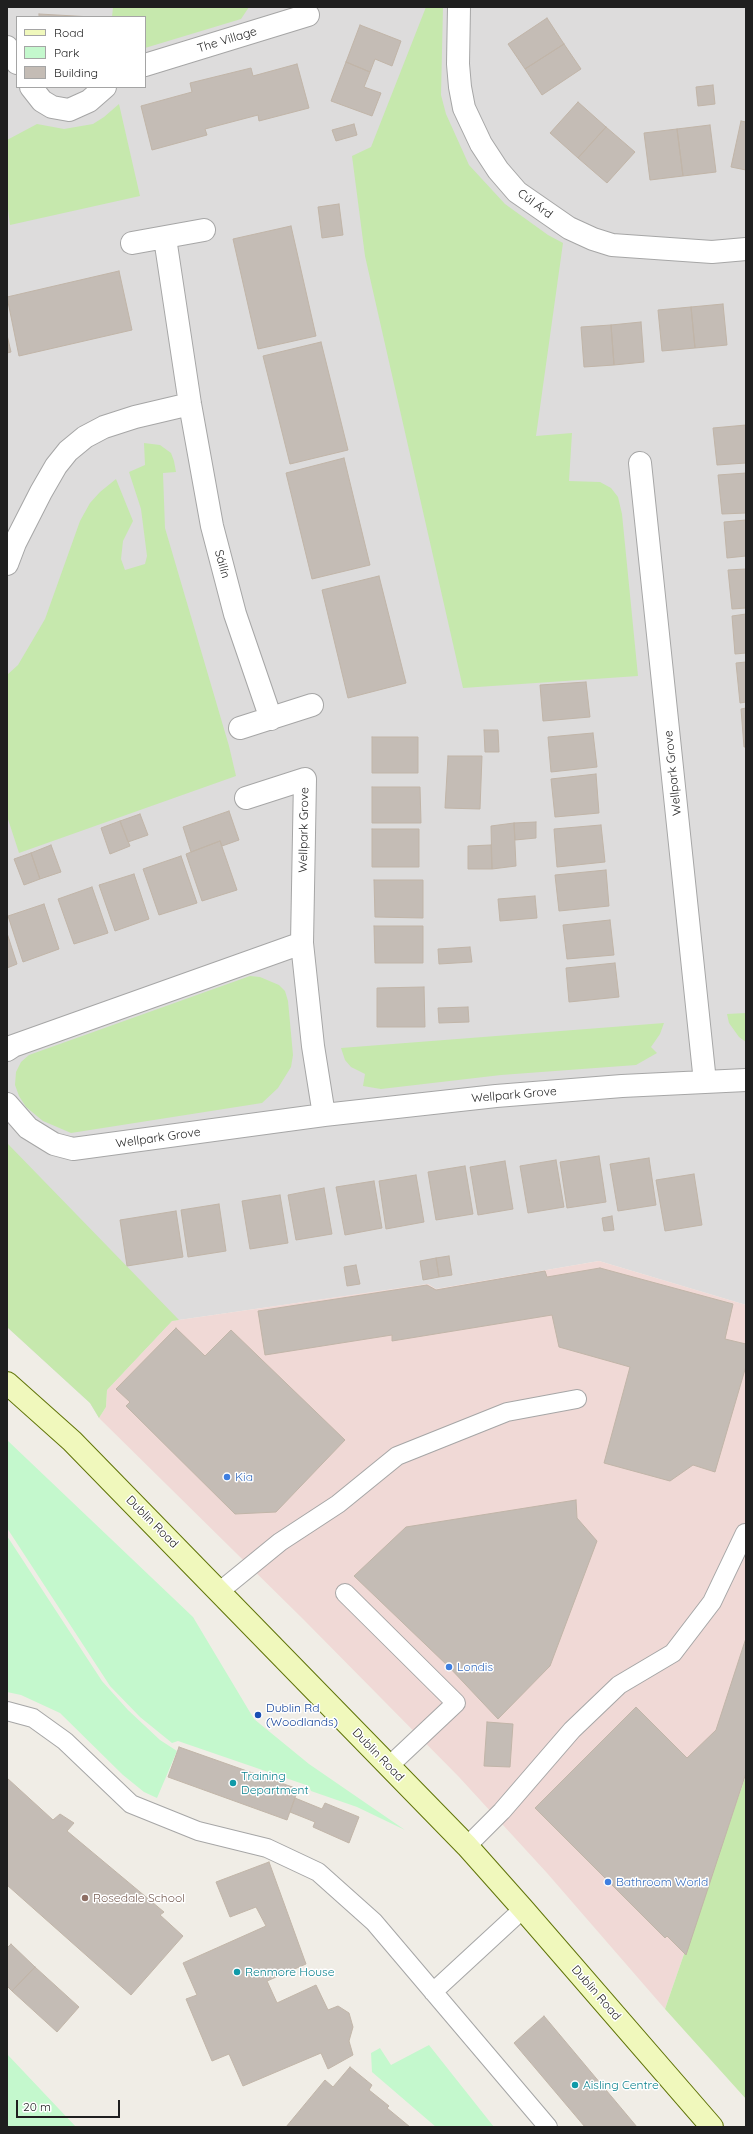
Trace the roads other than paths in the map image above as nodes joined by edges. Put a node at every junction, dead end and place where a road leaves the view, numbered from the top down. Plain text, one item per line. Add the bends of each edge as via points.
1 (459, 7) edge
2 (308, 15) dead end
3 (7, 47) edge
4 (16, 61) edge
5 (146, 65) edge
6 (32, 88) edge
7 (104, 88) edge
8 (204, 230) dead end
9 (165, 238) junction
10 (132, 243) dead end
11 (746, 249) edge
12 (190, 404) junction
13 (640, 463) dead end
14 (11, 540) edge
15 (7, 564) edge
16 (312, 706) dead end
17 (271, 719) junction
18 (240, 728) dead end
19 (246, 798) dead end
20 (302, 942) junction
21 (7, 1050) edge
22 (746, 1080) edge
23 (705, 1082) junction
24 (7, 1104) edge
25 (324, 1115) junction
26 (7, 1383) edge
27 (577, 1399) dead end
28 (745, 1532) edge
29 (220, 1591) junction
30 (345, 1593) dead end
31 (7, 1711) edge
32 (389, 1766) junction
33 (467, 1846) junction
34 (523, 1909) junction
35 (433, 1992) junction
36 (548, 2127) edge
37 (712, 2127) edge

1 - 11 street, Cúl Árd via 458,64 464,108 481,144 517,192 569,228 592,240 612,245 712,252
2 - 5 street, The Village
3 - 4 street
6 - 7 street via 42,101 65,110 79,107
8 - 9 street
9 - 10 street
9 - 12 street, Sáilín
12 - 14 street via 135,417 104,427 85,437 68,451 56,466
12 - 17 street, Sáilín via 212,526 237,621
13 - 23 street, Wellpark Grove
14 - 15 street
16 - 17 street
17 - 18 street
19 - 20 street, Wellpark Grove via 305,779
20 - 21 street via 20,1043
20 - 25 street, Wellpark Grove via 313,1046
22 - 23 street, Wellpark Grove
23 - 25 street, Wellpark Grove via 496,1096
24 - 25 street, Wellpark Grove via 28,1128 54,1144 73,1149
26 - 29 main road, Dublin Road via 72,1441
27 - 29 lane via 506,1412 396,1456 338,1504 280,1542
28 - 33 lane via 712,1602 673,1653 619,1685 572,1730 502,1811
29 - 32 main road, Dublin Road
30 - 32 lane via 456,1703
31 - 35 lane via 33,1718 65,1742 132,1804 198,1831 267,1848 318,1872 374,1922
32 - 33 main road, Dublin Road
33 - 34 main road, Dublin Road
34 - 35 lane
34 - 37 main road, Dublin Road
35 - 36 lane

